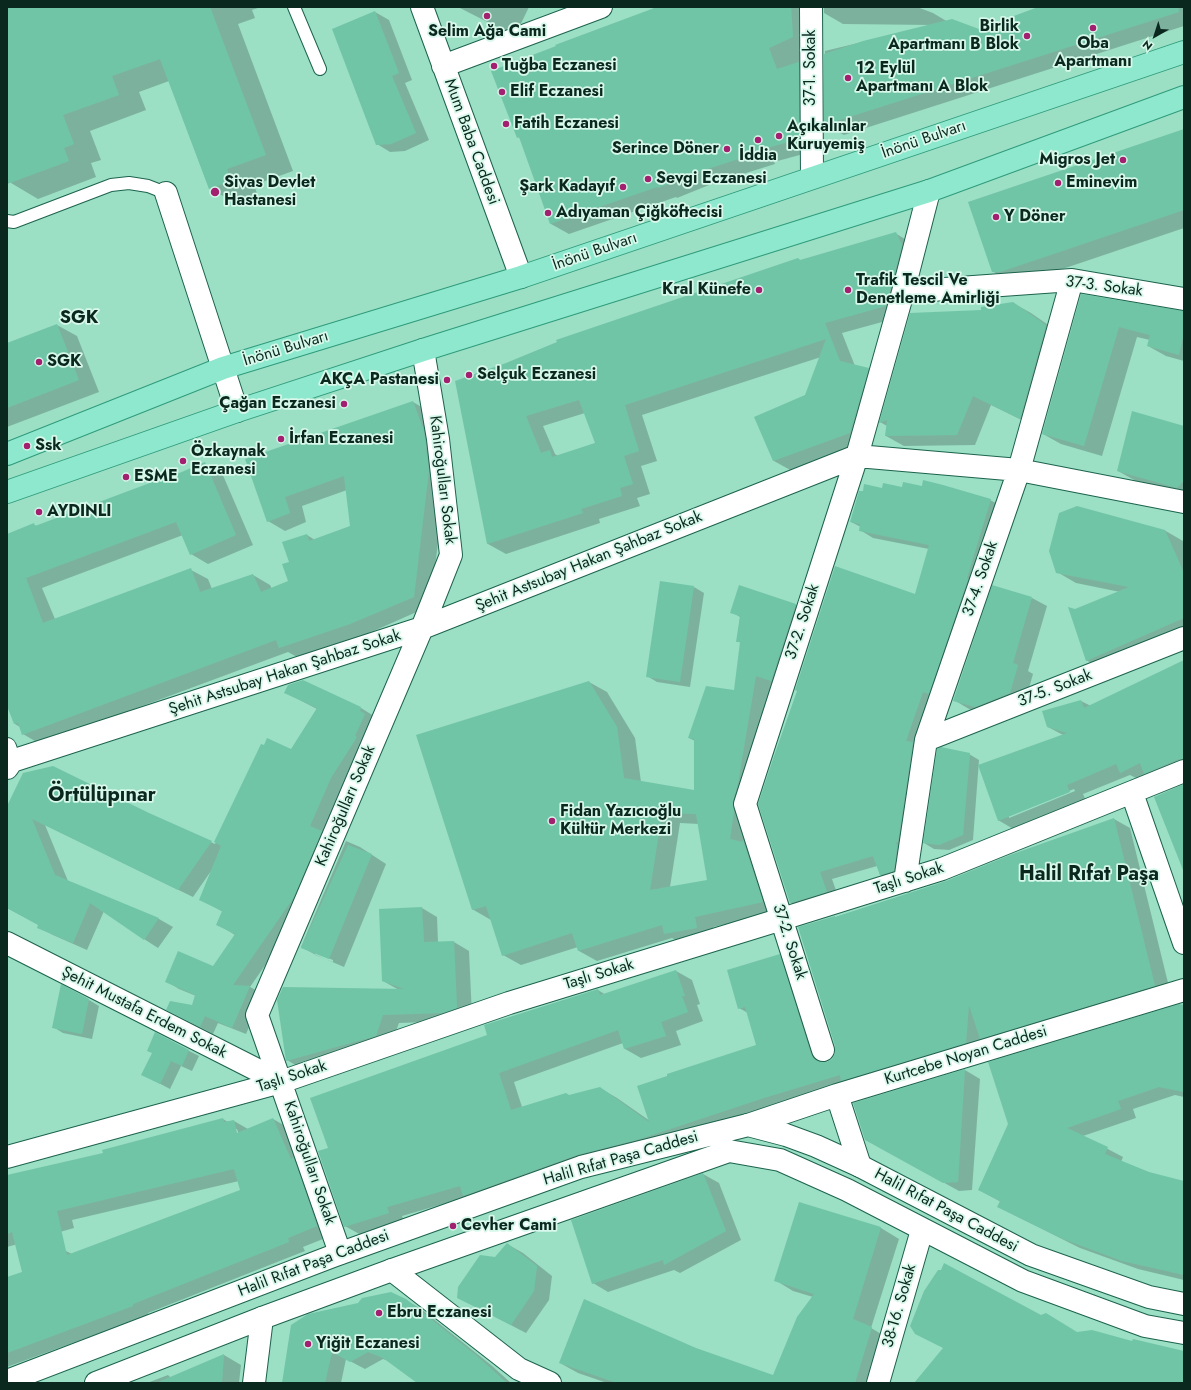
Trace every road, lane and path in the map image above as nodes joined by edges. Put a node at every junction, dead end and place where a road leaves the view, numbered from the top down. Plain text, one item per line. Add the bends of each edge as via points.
1 (294, 7) edge
2 (422, 7) edge
3 (601, 7) edge
4 (811, 7) edge
5 (1184, 52) edge
6 (443, 66) junction
7 (320, 69) dead end
8 (1184, 97) edge
9 (812, 177) junction
10 (929, 191) junction
11 (166, 193) joint
12 (7, 221) edge
13 (520, 277) junction
14 (1072, 280) junction
15 (903, 292) junction
16 (1184, 299) edge
17 (423, 350) junction
18 (223, 368) junction
19 (237, 411) junction
20 (7, 454) edge
21 (857, 456) junction
22 (1019, 470) junction
23 (7, 492) edge
24 (1184, 502) edge
25 (422, 628) junction
26 (1184, 638) edge
27 (926, 740) junction
28 (9, 759) edge
29 (1184, 771) edge
30 (1132, 793) junction
31 (905, 881) junction
32 (782, 919) junction
33 (7, 943) edge
34 (1184, 943) edge
35 (1184, 990) edge
36 (823, 1050) dead end
37 (281, 1082) junction
38 (837, 1095) junction
39 (748, 1125) junction
40 (7, 1156) edge
41 (860, 1166) junction
42 (922, 1230) junction
43 (340, 1253) junction
44 (392, 1270) junction
45 (1184, 1304) edge
46 (262, 1318) junction
47 (1184, 1333) edge
48 (517, 1376) edge
49 (7, 1381) edge
50 (96, 1383) edge
51 (254, 1383) edge
52 (550, 1383) edge
53 (878, 1383) edge

1 - 7 lane
2 - 6 street, Mum Baba Caddesi
3 - 6 street
4 - 9 street, 37-1. Sokak
5 - 9 main road, İnönü Bulvarı
6 - 13 street, Mum Baba Caddesi
8 - 10 main road
9 - 13 main road, İnönü Bulvarı
10 - 15 street, 37-2. Sokak
10 - 17 main road
11 - 12 lane via 148,186 129,183 111,185 14,222
11 - 18 street
13 - 18 main road, İnönü Bulvarı
14 - 15 street, 37-3. Sokak
14 - 16 street, 37-3. Sokak
14 - 22 street, 37-4. Sokak
15 - 21 street, 37-2. Sokak
17 - 19 main road
17 - 25 street, Kahiroğulları Sokak via 438,439 451,555
18 - 19 street
18 - 20 main road, İnönü Bulvarı
19 - 23 main road
21 - 22 street, Şehit Astsubay Hakan Şahbaz Sokak
21 - 25 street, Şehit Astsubay Hakan Şahbaz Sokak
21 - 32 street, 37-2. Sokak via 744,804
22 - 24 street, Şehit Astsubay Hakan Şahbaz Sokak
22 - 27 street, 37-4. Sokak
25 - 28 street, Şehit Astsubay Hakan Şahbaz Sokak
25 - 37 street, Kahiroğulları Sokak via 257,1015
26 - 27 street, 37-5. Sokak
27 - 31 street, 37-4. Sokak
29 - 30 street, Taşlı Sokak
30 - 31 street, Taşlı Sokak via 942,869
30 - 34 street
31 - 32 street, Taşlı Sokak
32 - 36 street, 37-2. Sokak
32 - 37 street, Taşlı Sokak via 509,1003
33 - 37 street, Şehit Mustafa Erdem Sokak
35 - 38 street, Kurtcebe Noyan Caddesi
37 - 40 street, Taşlı Sokak
37 - 43 street, Kahiroğulları Sokak
38 - 39 street, Kurtcebe Noyan Caddesi
38 - 41 street
39 - 41 street, Halil Rıfat Paşa Caddesi via 786,1135
39 - 43 street, Halil Rıfat Paşa Caddesi via 581,1167
41 - 45 street, Halil Rıfat Paşa Caddesi via 1031,1255 1149,1297
42 - 44 street, Halil Rıfat Paşa Caddesi via 847,1190 780,1160 729,1151
42 - 47 street, Halil Rıfat Paşa Caddesi via 1023,1282 1145,1326
42 - 53 street, 38-16. Sokak
43 - 49 street, Halil Rıfat Paşa Caddesi
44 - 46 street, Halil Rıfat Paşa Caddesi
44 - 48 street
46 - 50 street, Halil Rıfat Paşa Caddesi
46 - 51 street
48 - 52 street

